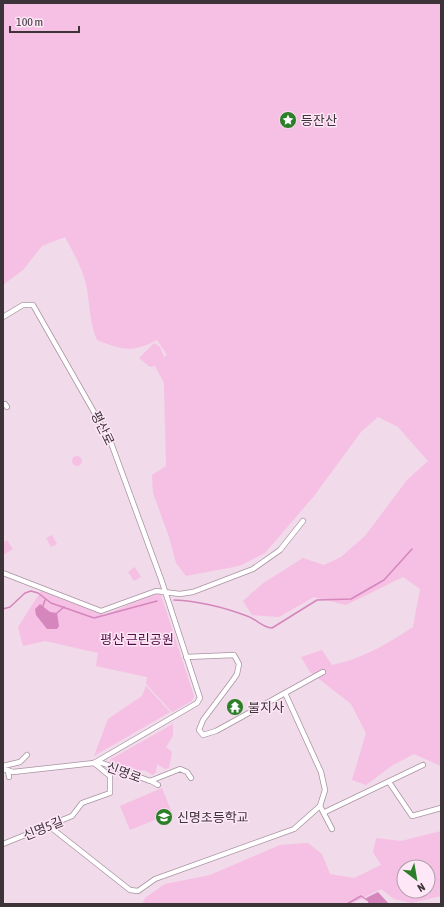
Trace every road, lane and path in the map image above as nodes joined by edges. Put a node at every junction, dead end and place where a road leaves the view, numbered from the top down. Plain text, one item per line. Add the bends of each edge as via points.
1 (3, 317) edge
2 (303, 521) dead end
3 (3, 573) edge
4 (164, 592) junction
5 (186, 657) junction
6 (323, 672) dead end
7 (285, 693) junction
8 (27, 755) dead end
9 (94, 762) junction
10 (423, 766) dead end
11 (5, 768) edge
12 (9, 777) dead end
13 (191, 778) dead end
14 (151, 780) junction
15 (389, 782) junction
16 (158, 785) dead end
17 (320, 806) junction
18 (441, 808) edge
19 (325, 812) junction
20 (49, 826) junction
21 (332, 829) dead end
22 (3, 844) edge

1 - 4 street, 평산로 via 28,304 37,310 110,440
2 - 4 street via 280,550 253,569 193,592
3 - 4 street via 101,611 156,591
4 - 5 street
5 - 7 street via 234,655 240,664 238,674 203,720 199,730 203,735 216,731
5 - 9 street via 199,701
6 - 7 street
7 - 17 street via 321,772 325,790
8 - 11 street via 20,762
9 - 11 street, 신명로 via 13,772
9 - 14 street, 신명로
9 - 20 street, 신명5길 via 110,776 110,793 82,804 72,816
10 - 15 street
11 - 12 street
13 - 14 street, 신명로 via 187,772 180,769
14 - 16 street
15 - 18 street via 412,816
15 - 19 street
17 - 19 street
17 - 20 street via 294,829 155,879 138,891 130,890
19 - 21 street
20 - 22 street, 신명5길

